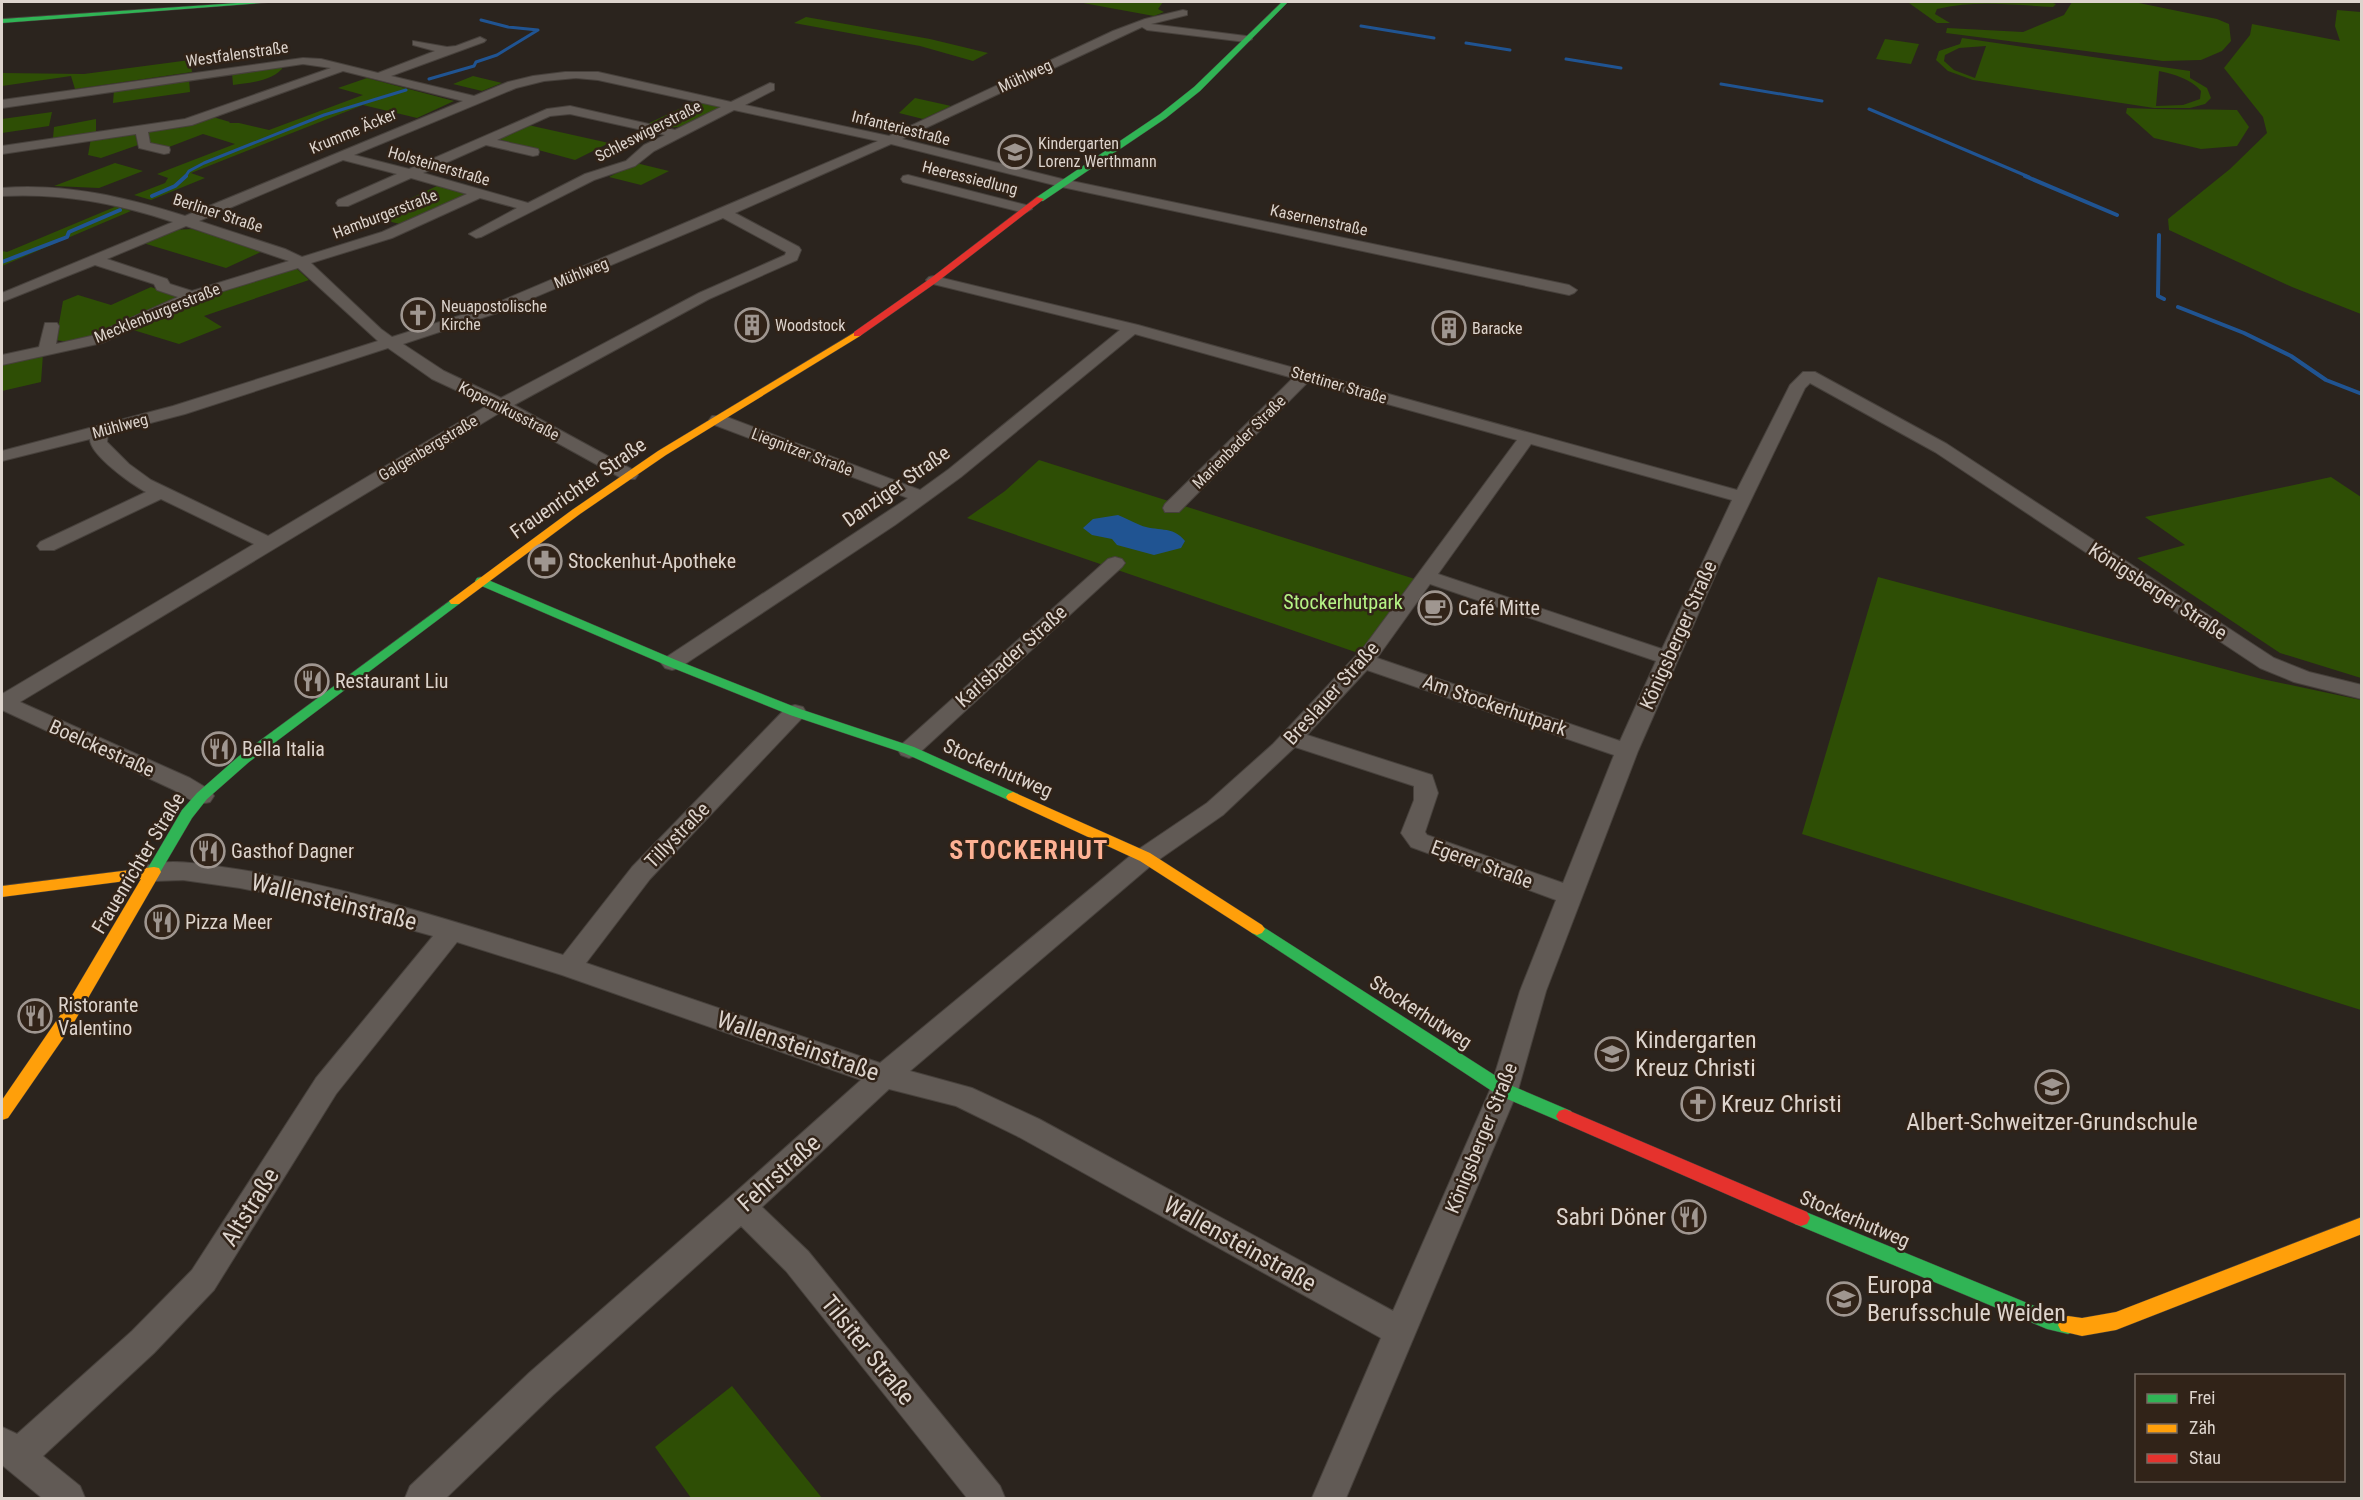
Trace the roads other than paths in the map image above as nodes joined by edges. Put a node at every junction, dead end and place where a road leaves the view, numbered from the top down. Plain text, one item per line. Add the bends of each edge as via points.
1 (229, 2) edge
2 (272, 2) edge
3 (1285, 2) edge
4 (1183, 13) dead end
5 (2, 16) edge
6 (2, 21) edge
7 (1137, 25) junction
8 (1246, 39) junction
9 (480, 40) dead end
10 (417, 43) dead end
11 (447, 50) junction
12 (341, 68) junction
13 (377, 77) junction
14 (770, 87) dead end
15 (277, 92) junction
16 (303, 99) dead end
17 (474, 100) junction
18 (2, 104) edge
19 (732, 106) junction
20 (208, 114) junction
21 (227, 119) dead end
22 (141, 129) junction
23 (676, 134) junction
24 (890, 140) junction
25 (486, 141) junction
26 (2, 150) edge
27 (164, 150) dead end
28 (532, 152) dead end
29 (341, 156) junction
30 (412, 173) junction
31 (908, 180) dead end
32 (1062, 183) junction
33 (2, 192) edge
34 (479, 194) junction
35 (343, 203) dead end
36 (529, 207) junction
37 (1025, 209) junction
38 (726, 214) junction
39 (185, 221) junction
40 (476, 234) dead end
41 (92, 259) junction
42 (301, 262) junction
43 (934, 280) junction
44 (1569, 290) dead end
45 (192, 296) junction
46 (2, 298) edge
47 (51, 326) dead end
48 (1132, 328) junction
49 (392, 344) junction
50 (47, 349) junction
51 (2, 360) edge
52 (1305, 375) junction
53 (501, 405) junction
54 (718, 420) junction
55 (99, 432) junction
56 (1527, 438) junction
57 (2, 456) edge
58 (629, 475) junction
59 (160, 492) junction
60 (920, 496) junction
61 (1742, 497) junction
62 (1172, 508) dead end
63 (269, 544) junction
64 (47, 546) dead end
65 (1115, 563) dead end
66 (1425, 576) junction
67 (481, 580) junction
68 (1668, 658) junction
69 (1364, 661) junction
70 (672, 663) junction
71 (2361, 692) edge
72 (2, 702) edge
73 (795, 712) junction
74 (1291, 738) junction
75 (909, 750) junction
76 (1627, 751) junction
77 (202, 796) junction
78 (1145, 857) junction
79 (154, 872) junction
80 (2, 891) edge
81 (1570, 895) junction
82 (453, 931) junction
83 (568, 967) junction
84 (884, 1076) junction
85 (1504, 1089) junction
86 (2, 1113) edge
87 (741, 1207) junction
88 (2361, 1225) edge
89 (1401, 1332) junction
90 (9, 1450) edge
91 (68, 1498) edge
92 (422, 1498) edge
93 (988, 1498) edge
94 (1329, 1498) edge

1 - 5 main road
2 - 6 main road
3 - 8 main road, Frauenrichter Straße
4 - 7 street, Mühlweg
7 - 8 street
7 - 24 street, Mühlweg
8 - 32 main road, Frauenrichter Straße via 1180,102
9 - 11 street
10 - 11 street
11 - 13 street
12 - 13 street, Westfalenstraße
12 - 15 street
12 - 18 street, Westfalenstraße via 295,62
13 - 17 street, Westfalenstraße
14 - 19 street, Schleswigerstraße
15 - 16 street
15 - 20 street
17 - 19 street, Krumme Äcker via 541,76 579,74
17 - 29 street, Krumme Äcker
19 - 23 street, Schleswigerstraße
19 - 24 street, Infanteriestraße
20 - 21 street
20 - 22 street via 188,122
22 - 26 street
22 - 27 street via 144,145
23 - 25 street via 560,110
23 - 36 street, Schleswigerstraße via 649,148 644,156
24 - 32 street, Infanteriestraße
24 - 38 street, Mühlweg
25 - 28 street
25 - 30 street
29 - 30 street, Holsteinerstraße
29 - 39 street, Krumme Äcker
30 - 34 street, Holsteinerstraße
30 - 35 street
31 - 37 street, Heeressiedlung
32 - 37 main road, Frauenrichter Straße
32 - 44 street, Kasernenstraße
33 - 39 street, Berliner Straße via 87,193
34 - 36 street, Holsteinerstraße
34 - 42 street, Hamburgerstraße via 387,235
36 - 40 street, Schleswigerstraße
37 - 43 main road, Frauenrichter Straße
38 - 49 street, Mühlweg via 492,310
38 - 53 street, Galgenbergstraße via 795,253 704,296
39 - 41 street, Krumme Äcker
39 - 42 street, Berliner Straße
41 - 45 street
41 - 46 street, Krumme Äcker
42 - 45 street, Mecklenburgerstraße
42 - 49 street, Berliner Straße
43 - 48 street, Stettiner Straße
43 - 54 main road, Frauenrichter Straße via 842,345
45 - 50 street, Mecklenburgerstraße via 96,340
47 - 50 street
48 - 52 street, Stettiner Straße
48 - 60 street, Danziger Straße via 963,467
49 - 53 street, Kopernikusstraße via 438,375
49 - 55 street, Mühlweg
50 - 51 street, Mecklenburgerstraße
52 - 56 street, Stettiner Straße
52 - 62 street, Marienbader Straße
53 - 58 street, Kopernikusstraße
53 - 63 street, Galgenbergstraße
54 - 58 main road, Frauenrichter Straße
54 - 60 street, Liegnitzer Straße
55 - 57 street, Mühlweg
55 - 59 street via 98,442 123,468
56 - 61 street, Stettiner Straße
56 - 66 street, Breslauer Straße
58 - 67 main road, Frauenrichter Straße
59 - 63 street
59 - 64 street
60 - 70 street, Danziger Straße
61 - 68 street, Königsberger Straße
61 - 71 street, Königsberger Straße via 1798,385 1809,376 1941,448 2267,663 2309,680
63 - 72 street, Galgenbergstraße
65 - 75 street, Karlsbader Straße
66 - 68 street
66 - 69 street, Breslauer Straße
67 - 70 main road, Stockerhutweg
67 - 77 main road, Frauenrichter Straße via 244,759
68 - 76 street, Königsberger Straße
69 - 74 street, Breslauer Straße
69 - 76 street, Am Stockerhutpark
70 - 73 main road, Stockerhutweg
72 - 77 street, Boelckestraße
73 - 75 main road, Stockerhutweg
73 - 83 street, Tillystraße via 641,873
74 - 78 street, Breslauer Straße via 1215,809
74 - 81 street, Egerer Straße via 1424,781 1427,798 1413,833 1419,841
75 - 78 main road, Stockerhutweg
76 - 81 street, Königsberger Straße
77 - 79 main road, Frauenrichter Straße via 187,814
78 - 84 street, Fehrstraße
78 - 85 main road, Stockerhutweg
79 - 80 main road
79 - 82 street, Wallensteinstraße via 183,871 311,893
79 - 86 main road, Frauenrichter Straße via 67,1019
81 - 85 street, Königsberger Straße via 1533,991
82 - 83 street, Wallensteinstraße
82 - 90 street, Altstraße via 326,1086 203,1280 142,1342
83 - 84 street, Wallensteinstraße
84 - 87 street, Fehrstraße
84 - 89 street, Wallensteinstraße via 962,1096 1029,1128
85 - 88 main road, Stockerhutweg via 2054,1323 2082,1327 2116,1321
85 - 89 street, Königsberger Straße
87 - 92 street, Fehrstraße via 541,1384
87 - 93 street, Tilsiter Straße via 797,1261
89 - 94 street, Königsberger Straße
90 - 91 street

